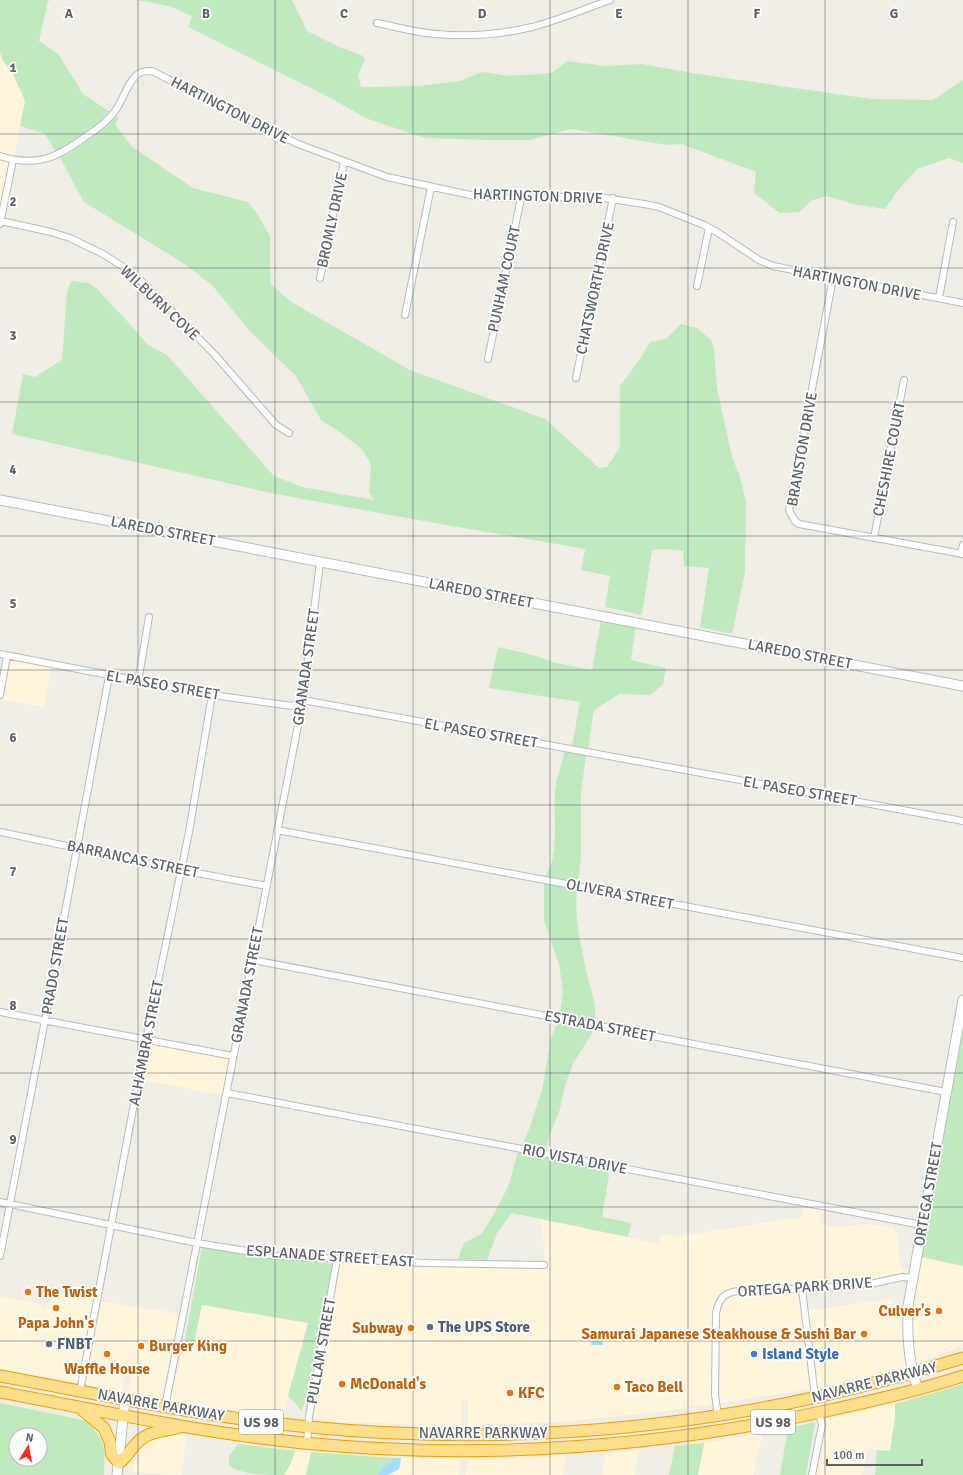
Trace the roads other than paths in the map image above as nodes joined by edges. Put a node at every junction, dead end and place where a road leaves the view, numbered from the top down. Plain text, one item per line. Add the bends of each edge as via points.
1 (610, 0) edge
2 (377, 23) dead end
3 (0, 156) edge
4 (13, 160) junction
5 (344, 162) junction
6 (431, 187) junction
7 (521, 198) junction
8 (613, 198) junction
9 (953, 222) dead end
10 (0, 223) edge
11 (709, 228) junction
12 (320, 278) dead end
13 (833, 278) junction
14 (697, 286) dead end
15 (939, 298) junction
16 (963, 303) edge
17 (405, 315) dead end
18 (488, 359) dead end
19 (576, 378) dead end
20 (904, 380) dead end
21 (289, 433) dead end
22 (0, 500) edge
23 (874, 538) junction
24 (963, 544) edge
25 (962, 554) edge
26 (320, 562) junction
27 (149, 617) dead end
28 (0, 654) edge
29 (7, 656) junction
30 (109, 676) junction
31 (138, 682) junction
32 (963, 686) edge
33 (0, 695) edge
34 (212, 695) junction
35 (303, 700) junction
36 (963, 822) edge
37 (277, 830) junction
38 (0, 832) edge
39 (77, 848) junction
40 (181, 870) junction
41 (267, 886) junction
42 (963, 958) edge
43 (253, 960) junction
44 (963, 1000) edge
45 (0, 1012) edge
46 (45, 1020) junction
47 (146, 1040) junction
48 (233, 1056) junction
49 (946, 1092) junction
50 (227, 1093) junction
51 (0, 1202) edge
52 (9, 1204) junction
53 (111, 1225) junction
54 (922, 1225) junction
55 (198, 1243) junction
56 (0, 1256) edge
57 (337, 1259) junction
58 (544, 1265) dead end
59 (912, 1278) junction
60 (802, 1289) junction
61 (963, 1358) edge
62 (913, 1373) junction
63 (0, 1376) edge
64 (963, 1376) edge
65 (918, 1389) junction
66 (80, 1391) junction
67 (0, 1392) edge
68 (815, 1397) junction
69 (125, 1400) junction
70 (80, 1407) junction
71 (166, 1407) junction
72 (820, 1413) junction
73 (124, 1416) junction
74 (718, 1416) junction
75 (186, 1427) junction
76 (308, 1427) junction
77 (620, 1427) junction
78 (587, 1430) junction
79 (307, 1443) junction
80 (609, 1445) junction
81 (579, 1446) junction
82 (119, 1463) junction
83 (117, 1475) edge
84 (812, 1475) edge

1 - 2 street via 531,27 496,32 437,34
3 - 4 street, HARTINGTON DRIVE
4 - 5 street, HARTINGTON DRIVE via 43,160 70,148 106,121 118,107 135,77 142,72 152,71 298,144
4 - 10 street
5 - 6 street, HARTINGTON DRIVE via 387,177
5 - 12 street, BROMLY DRIVE
6 - 7 street, HARTINGTON DRIVE via 475,196
6 - 17 street
7 - 8 street, HARTINGTON DRIVE
7 - 18 street, PUNHAM COURT
8 - 11 street, HARTINGTON DRIVE via 659,207
8 - 19 street, CHATSWORTH DRIVE
9 - 15 street
10 - 21 street, WILBURN COVE via 70,238 128,270 215,355 276,425
11 - 13 street, HARTINGTON DRIVE via 758,260 773,266
11 - 14 street
13 - 15 street, HARTINGTON DRIVE
13 - 23 street, BRANSTON DRIVE via 790,510 792,517 799,524
15 - 16 street, HARTINGTON DRIVE
20 - 23 street, CHESHIRE COURT
22 - 26 street, LAREDO STREET
23 - 25 street, BRANSTON DRIVE
24 - 25 street
26 - 32 street, LAREDO STREET
26 - 35 street, GRANADA STREET
27 - 31 street
28 - 29 street, EL PASEO STREET
29 - 30 street, EL PASEO STREET
29 - 33 street
30 - 31 street, EL PASEO STREET
30 - 39 street, PRADO STREET
31 - 34 street, EL PASEO STREET
34 - 35 street, EL PASEO STREET via 292,706
34 - 40 street, ALHAMBRA STREET
35 - 36 street, EL PASEO STREET
35 - 37 street, GRANADA STREET
37 - 41 street, GRANADA STREET
37 - 42 street, OLIVERA STREET
38 - 39 street, BARRANCAS STREET
39 - 40 street, BARRANCAS STREET
39 - 46 street, PRADO STREET
40 - 41 street, BARRANCAS STREET
40 - 47 street, ALHAMBRA STREET
41 - 43 street, GRANADA STREET
43 - 48 street, GRANADA STREET
43 - 49 street, ESTRADA STREET
44 - 49 street, ORTEGA STREET
45 - 46 street
46 - 47 street
46 - 52 street, PRADO STREET
47 - 48 street
47 - 53 street, ALHAMBRA STREET
48 - 50 street, GRANADA STREET
49 - 54 street, ORTEGA STREET
50 - 54 street, RIO VISTA DRIVE
50 - 55 street, GRANADA STREET
51 - 52 street, ESPLANADE STREET EAST
52 - 53 street, ESPLANADE STREET EAST
52 - 56 street, PRADO STREET
53 - 55 street, ESPLANADE STREET EAST
53 - 66 street, ALHAMBRA STREET
54 - 59 street, ORTEGA STREET
55 - 57 street, ESPLANADE STREET EAST via 277,1256
55 - 71 street, GRANADA STREET
57 - 58 street, ESPLANADE STREET EAST
57 - 76 street, PULLAM STREET
59 - 60 street, ORTEGA PARK DRIVE
59 - 62 street, ORTEGA STREET via 907,1328
60 - 68 street
60 - 74 street, ORTEGA PARK DRIVE via 738,1291 725,1295 720,1301 716,1313
61 - 62 highway, NAVARRE PARKWAY / US 98
62 - 65 street, ORTEGA STREET
62 - 68 highway, NAVARRE PARKWAY / US 98
63 - 66 highway, NAVARRE PARKWAY / US 98
64 - 65 highway, NAVARRE PARKWAY / US 98
65 - 72 highway, NAVARRE PARKWAY / US 98
66 - 69 highway, NAVARRE PARKWAY / US 98
67 - 70 highway, NAVARRE PARKWAY / US 98
68 - 74 highway, NAVARRE PARKWAY / US 98
69 - 71 highway, NAVARRE PARKWAY / US 98
69 - 73 street
70 - 73 highway, NAVARRE PARKWAY / US 98
70 - 82 highway via 104,1428 112,1455
71 - 76 highway, NAVARRE PARKWAY / US 98
72 - 80 highway, NAVARRE PARKWAY / US 98 via 712,1433
72 - 84 street via 822,1425
73 - 75 highway, NAVARRE PARKWAY / US 98
73 - 82 street
74 - 77 highway, NAVARRE PARKWAY / US 98
75 - 79 highway, NAVARRE PARKWAY / US 98
75 - 82 highway via 149,1434
76 - 78 highway, NAVARRE PARKWAY / US 98 via 465,1435
76 - 79 street, PULLAM STREET
77 - 78 highway, NAVARRE PARKWAY / US 98
77 - 80 highway via 610,1437
78 - 81 highway
79 - 81 highway, NAVARRE PARKWAY / US 98 via 466,1450
80 - 81 highway, NAVARRE PARKWAY / US 98
82 - 83 street

